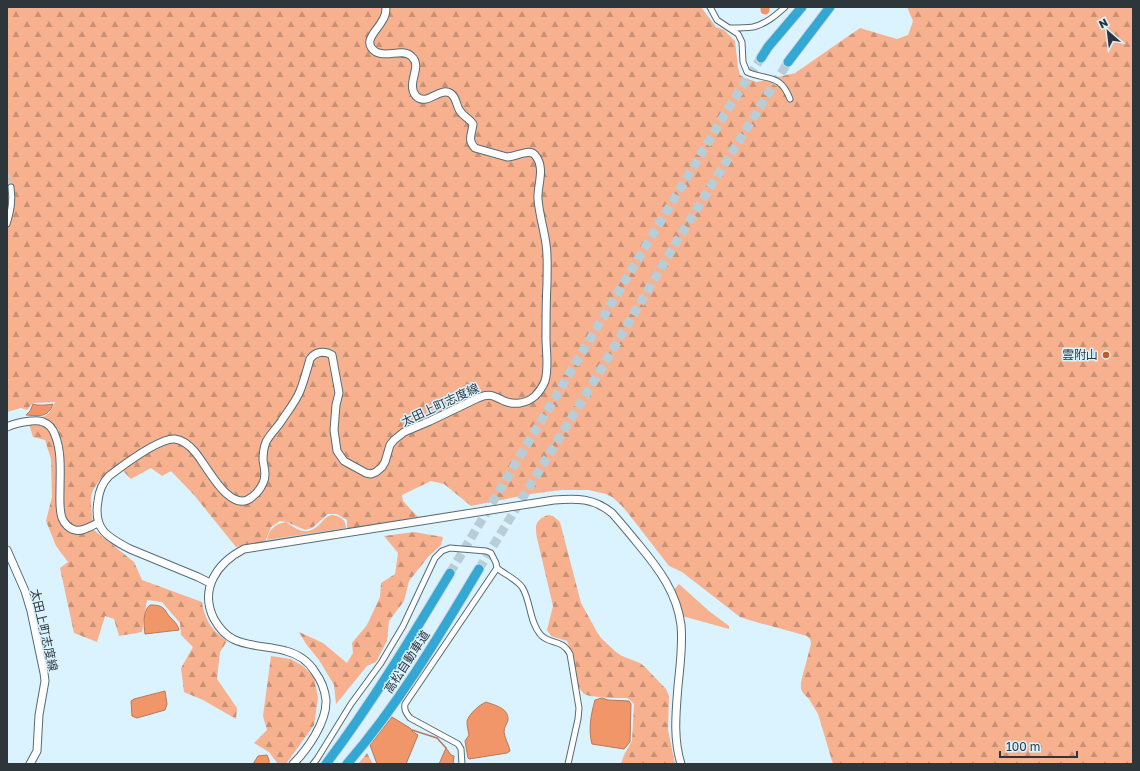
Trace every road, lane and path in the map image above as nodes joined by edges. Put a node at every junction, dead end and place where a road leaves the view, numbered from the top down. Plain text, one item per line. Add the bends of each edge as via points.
1 (386, 7) edge
2 (710, 7) edge
3 (785, 7) edge
4 (802, 7) edge
5 (830, 7) edge
6 (730, 28) junction
7 (761, 58) tunnel mouth
8 (788, 62) tunnel mouth
9 (790, 99) dead end
10 (11, 187) dead end
11 (7, 224) edge
12 (7, 427) edge
13 (98, 523) junction
14 (7, 550) edge
15 (497, 568) junction
16 (480, 569) tunnel mouth
17 (450, 573) tunnel mouth
18 (210, 583) junction
19 (30, 764) edge
20 (293, 764) edge
21 (313, 764) edge
22 (326, 764) edge
23 (347, 764) edge
24 (462, 764) edge
25 (568, 764) edge
26 (681, 764) edge

1 - 13 main road, 太田上町志度線 via 382,21 370,37 370,43 375,51 380,53 405,53 414,59 416,68 412,86 416,96 426,99 442,92 451,94 460,111 473,124 470,139 475,148 507,157 530,152 535,154 539,161 541,174 538,198 547,261 547,368 541,389 534,397 515,404 485,395 404,432 390,445 382,467 371,474 344,461 337,451 334,430 339,393 332,355 322,352 313,355 299,392 283,420 267,440 263,457 265,478 250,499 239,501 227,495 195,452 182,441 167,440 146,451 105,480 97,507
2 - 6 street via 717,20
3 - 6 street via 761,25
4 - 7 highway
5 - 8 highway
6 - 9 street via 738,34 742,42 743,62 747,72 781,83
10 - 11 street via 11,211
12 - 13 main road via 33,421 49,425 58,445 62,519 70,528 80,531
13 - 18 main road via 104,532 120,544
14 - 19 main road, 太田上町志度線 via 25,591 45,681 39,715 37,751
15 - 21 street via 491,553 486,551 450,548 435,558 403,626
15 - 24 street via 404,708 410,718 458,744
15 - 25 street via 522,587 539,633 562,644 570,654 579,708
16 - 23 highway, 高松自動車道 via 418,670
17 - 22 highway, 高松自動車道 via 373,698
18 - 20 main road via 209,604 217,624 224,632 249,644 288,651 307,662 318,675 326,700 325,710 312,741
18 - 26 main road via 222,565 234,554 244,550 554,500 571,499 598,503 612,513 646,553 662,575 676,603 681,625 681,642 675,725

